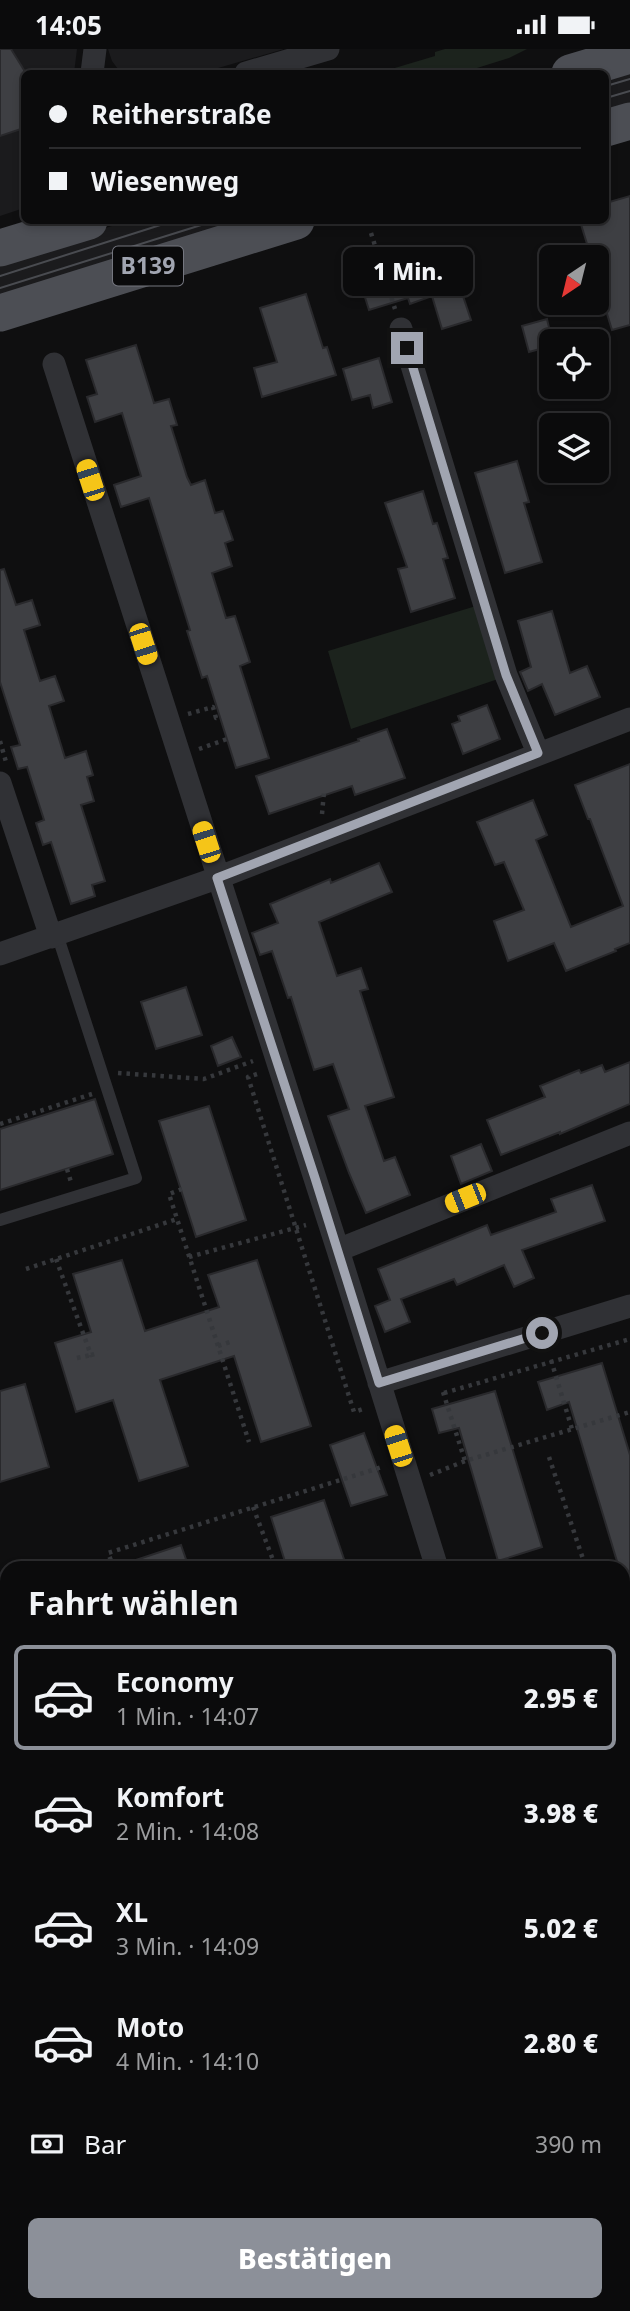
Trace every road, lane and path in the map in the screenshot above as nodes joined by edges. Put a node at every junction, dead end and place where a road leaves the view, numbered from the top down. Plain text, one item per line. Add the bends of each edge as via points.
1 (95, 49) edge
2 (328, 49) edge
3 (630, 55) edge
4 (92, 70) edge
5 (256, 70) edge
6 (580, 70) edge
7 (630, 121) edge
8 (609, 127) edge
9 (79, 224) edge
10 (286, 224) edge
11 (371, 233) dead end
12 (0, 248) edge
13 (0, 313) edge
14 (401, 329) joint
15 (54, 364) dead end
16 (220, 717) dead end
17 (630, 719) edge
18 (167, 721) junction
19 (0, 741) edge
20 (538, 753) junction
21 (5, 778) edge
22 (217, 878) junction
23 (54, 935) junction
24 (0, 954) edge
25 (276, 1060) junction
26 (102, 1073) junction
27 (107, 1089) junction
28 (0, 1124) edge
29 (630, 1133) edge
30 (182, 1189) dead end
31 (327, 1218) junction
32 (177, 1219) junction
33 (0, 1220) edge
34 (295, 1228) junction
35 (338, 1250) junction
36 (189, 1257) junction
37 (56, 1259) junction
38 (26, 1269) dead end
39 (630, 1306) edge
40 (542, 1333) junction
41 (630, 1339) edge
42 (230, 1342) dead end
43 (218, 1346) junction
44 (98, 1353) dead end
45 (91, 1355) junction
46 (77, 1359) dead end
47 (551, 1362) junction
48 (435, 1365) junction
49 (382, 1393) junction
50 (444, 1393) junction
51 (630, 1412) edge
52 (572, 1429) junction
53 (249, 1442) dead end
54 (549, 1457) dead end
55 (403, 1460) junction
56 (465, 1461) junction
57 (410, 1484) junction
58 (253, 1507) junction
59 (111, 1561) edge
60 (273, 1561) edge
61 (435, 1561) edge
62 (584, 1561) edge

1 - 4 street
2 - 5 street
3 - 6 main road
7 - 8 main road
9 - 12 main road, B139
10 - 13 main road, B139
11 - 14 path
14 - 20 street via 506,675
15 - 18 street
16 - 18 path via 216,719 213,707
17 - 20 street
18 - 22 street
19 - 21 path
20 - 22 street
21 - 23 street
22 - 23 street
22 - 25 street
23 - 24 street
23 - 26 lane
25 - 26 path via 204,1079
25 - 31 street
25 - 34 path via 248,1077
26 - 27 lane
27 - 28 path
27 - 33 lane via 136,1178
29 - 35 street
30 - 32 path via 169,1194
31 - 34 path
31 - 35 street
32 - 36 path
32 - 37 path
34 - 36 path
34 - 49 path via 354,1412
35 - 49 street
36 - 43 path
37 - 38 path
37 - 45 path
39 - 40 street
40 - 47 path
40 - 48 street
41 - 47 path
42 - 43 path
43 - 53 path
44 - 45 path
45 - 46 path
47 - 50 path
47 - 52 path
48 - 49 street
48 - 50 path
49 - 55 street
50 - 56 path
51 - 52 path
52 - 56 path
54 - 62 path
55 - 57 street
55 - 58 path
56 - 57 path
57 - 61 street
58 - 59 path via 108,1553
58 - 60 path

